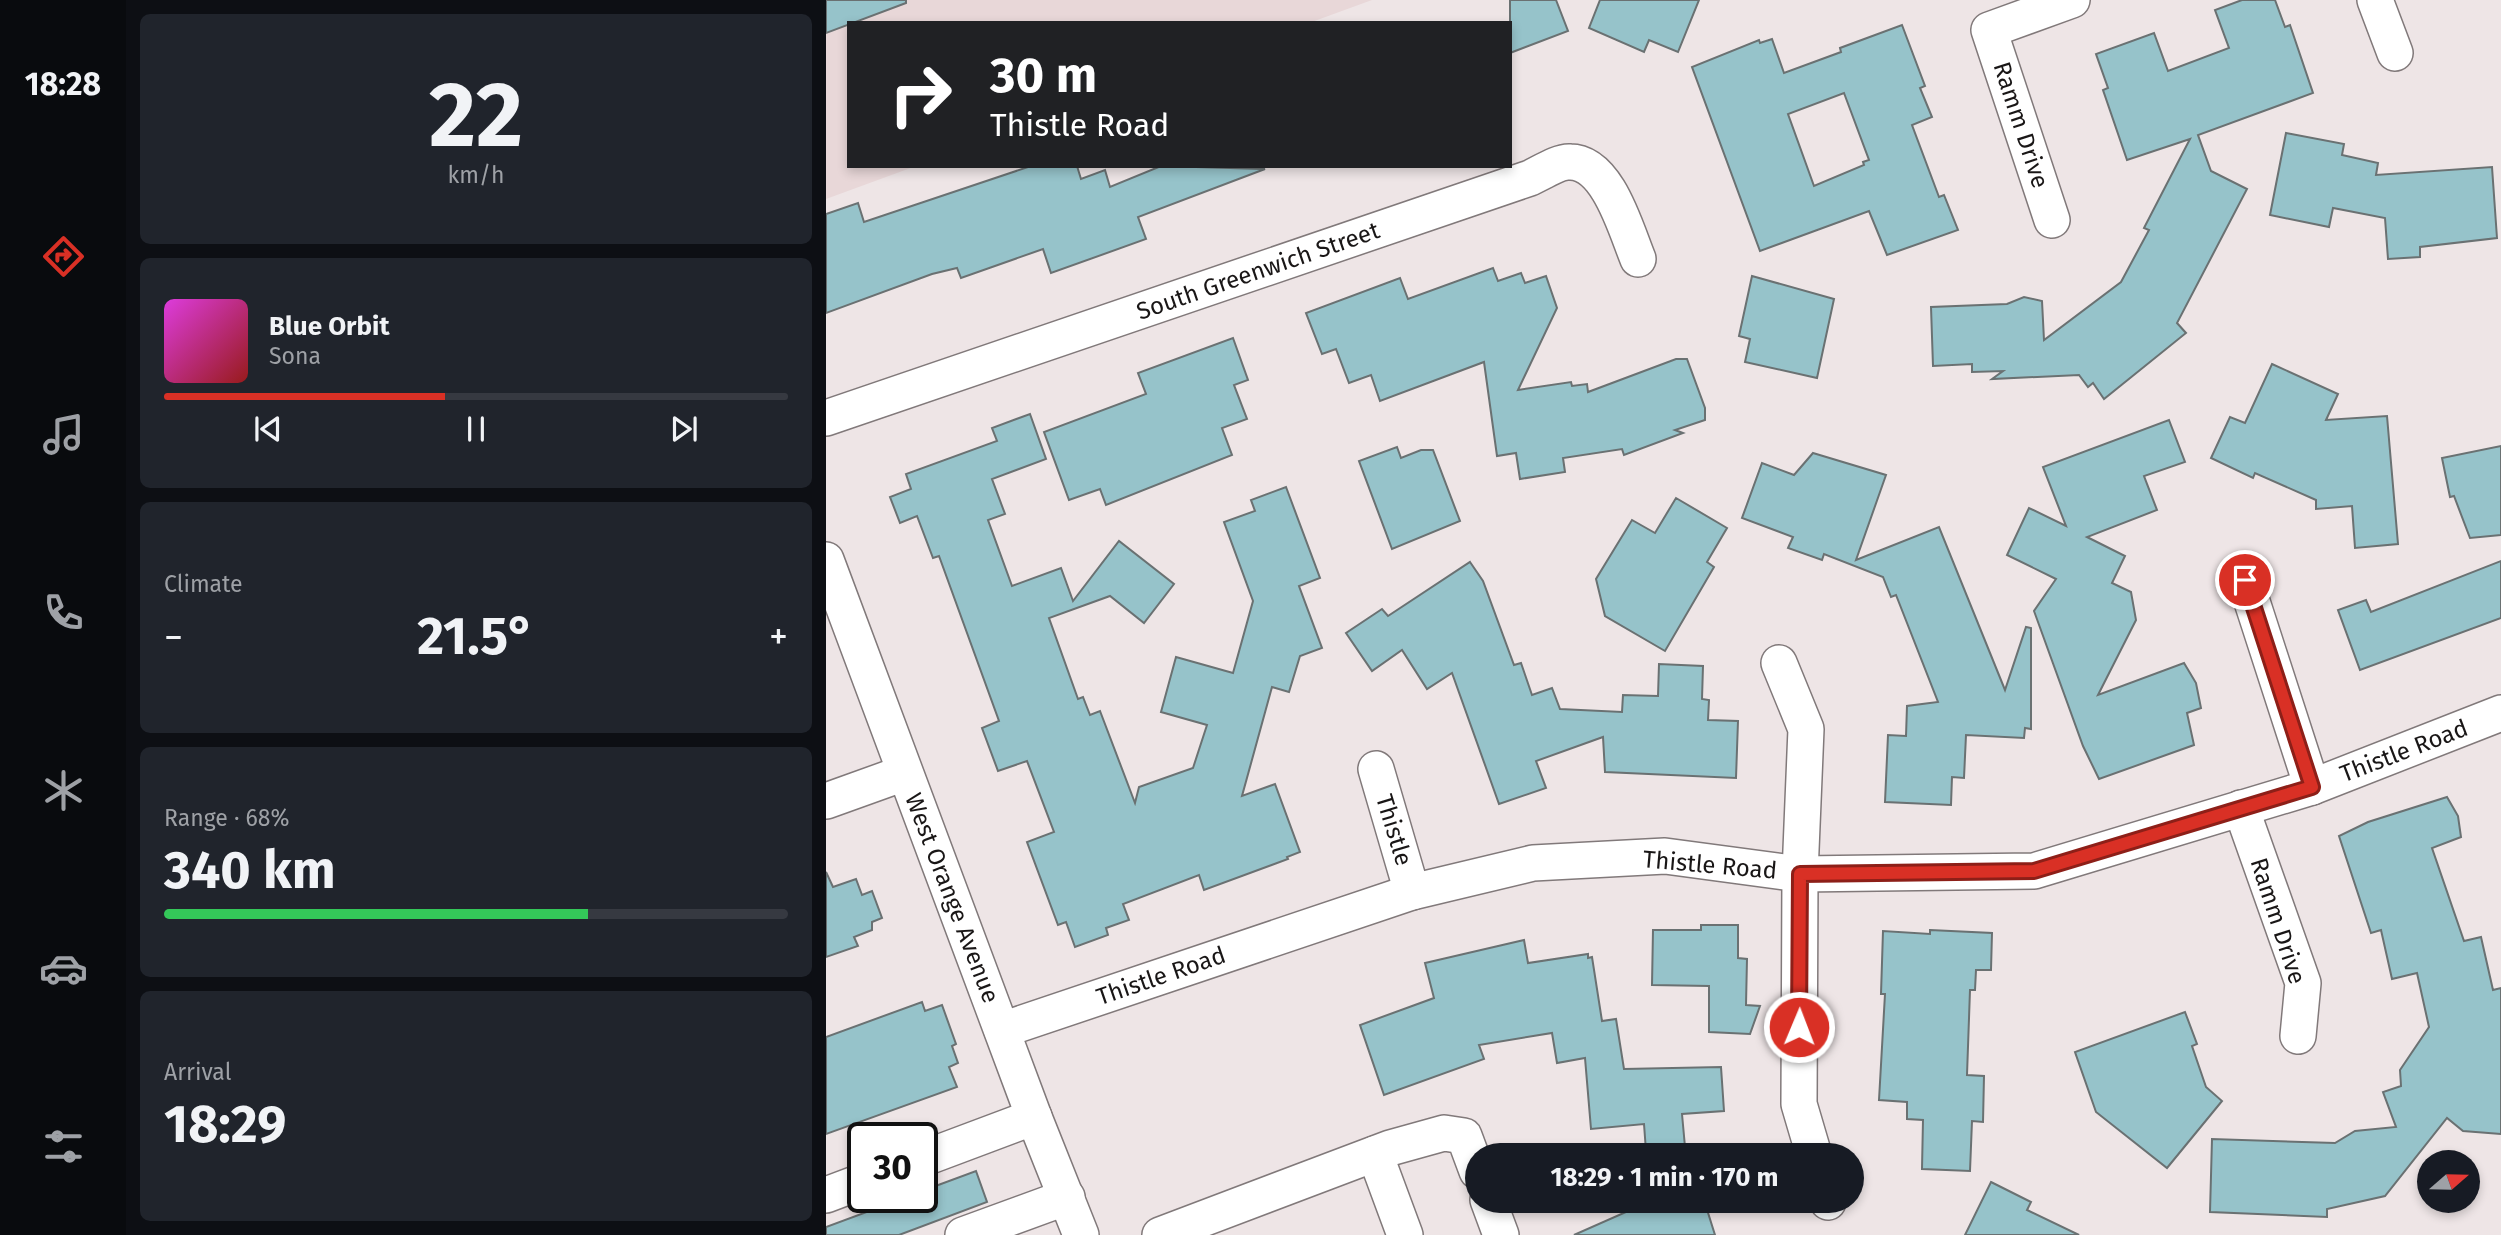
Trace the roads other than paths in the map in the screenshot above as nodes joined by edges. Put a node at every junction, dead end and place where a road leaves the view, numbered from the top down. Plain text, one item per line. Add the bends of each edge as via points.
1 (2072, 0) edge
2 (2375, 0) edge
3 (2395, 52) dead end
4 (2052, 220) dead end
5 (1638, 259) dead end
6 (826, 418) edge
7 (826, 560) edge
8 (2245, 580) dead end
9 (1779, 663) dead end
10 (2501, 713) edge
11 (1376, 769) dead end
12 (904, 773) junction
13 (2312, 787) junction
14 (826, 802) edge
15 (2241, 808) junction
16 (1800, 874) junction
17 (1412, 891) junction
18 (1002, 1030) junction
19 (2298, 1036) dead end
20 (1034, 1117) junction
21 (1467, 1143) edge
22 (1810, 1143) edge
23 (938, 1153) edge
24 (1375, 1154) junction
25 (847, 1187) edge
26 (826, 1195) edge
27 (1068, 1197) junction
28 (1492, 1213) edge
29 (963, 1235) edge
30 (1081, 1235) edge
31 (1160, 1235) edge
32 (1405, 1235) edge
33 (1500, 1235) edge

1 - 4 street, Ramm Drive via 1989,30
2 - 3 street
5 - 6 street, South Greenwich Street via 1608,187 1590,167 1569,161
7 - 12 street, West Orange Avenue
8 - 13 street
9 - 16 street via 1806,729
10 - 13 street, Thistle Road
11 - 17 street, Thistle
12 - 14 street
12 - 18 street, West Orange Avenue
13 - 15 street, Thistle Road
15 - 16 street, Thistle Road via 2034,871
15 - 19 street, Ramm Drive via 2303,983
16 - 17 street, Thistle Road via 1665,856 1533,863
16 - 22 street via 1799,1104
17 - 18 street, Thistle Road
18 - 20 street, West Orange Avenue
20 - 23 street
20 - 27 street, West Orange Avenue
21 - 24 street via 1464,1136 1444,1133
24 - 31 street
24 - 32 street
25 - 26 street
27 - 29 street
27 - 30 street, West Orange Avenue
28 - 33 street

